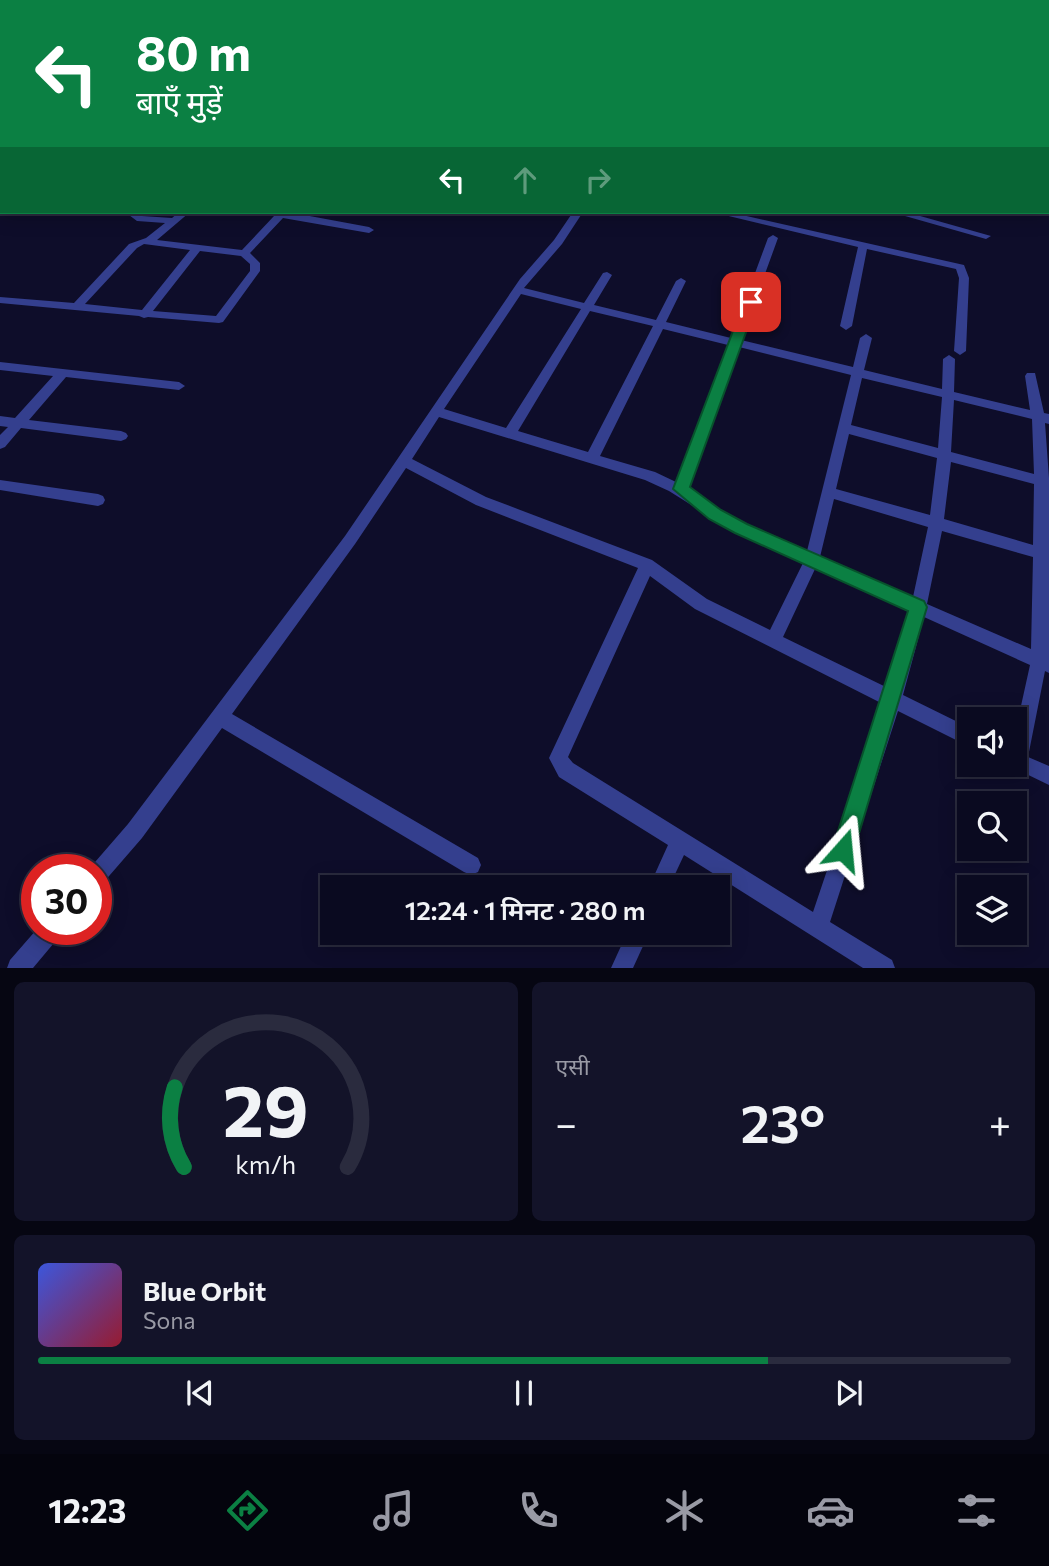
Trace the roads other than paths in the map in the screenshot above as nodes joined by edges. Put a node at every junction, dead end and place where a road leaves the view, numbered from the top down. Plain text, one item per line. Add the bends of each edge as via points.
1 (133, 214) edge
2 (182, 214) edge
3 (280, 214) edge
4 (286, 214) edge
5 (577, 214) edge
6 (741, 214) edge
7 (904, 214) edge
8 (173, 221) junction
9 (369, 230) dead end
10 (986, 236) dead end
11 (773, 238) dead end
12 (149, 241) junction
13 (863, 246) junction
14 (197, 248) junction
15 (244, 253) junction
16 (607, 275) dead end
17 (681, 281) dead end
18 (518, 290) junction
19 (0, 300) edge
20 (76, 308) junction
21 (586, 308) junction
22 (144, 315) junction
23 (659, 326) junction
24 (846, 326) dead end
25 (866, 338) dead end
26 (736, 345) junction
27 (0, 366) edge
28 (64, 372) junction
29 (858, 374) junction
30 (1031, 376) dead end
31 (179, 386) dead end
32 (948, 397) junction
33 (438, 412) junction
34 (1043, 418) edge
35 (0, 421) edge
36 (19, 423) junction
37 (845, 428) junction
38 (509, 433) junction
39 (121, 436) dead end
40 (0, 444) edge
41 (945, 454) junction
42 (592, 458) junction
43 (404, 461) junction
44 (1045, 482) edge
45 (0, 485) edge
46 (681, 489) junction
47 (829, 492) junction
48 (98, 500) dead end
49 (936, 523) junction
50 (1046, 555) edge
51 (812, 560) junction
52 (647, 565) junction
53 (918, 607) junction
54 (773, 641) junction
55 (1044, 663) edge
56 (891, 701) junction
57 (221, 718) junction
58 (1027, 722) edge
59 (957, 732) edge
60 (1027, 766) edge
61 (1049, 776) edge
62 (680, 840) junction
63 (112, 858) edge
64 (471, 865) dead end
65 (664, 875) edge
66 (819, 926) junction
67 (37, 945) edge
68 (633, 945) edge
69 (18, 968) edge
70 (622, 968) edge
71 (884, 968) edge

1 - 8 street via 140,219
2 - 8 street
3 - 15 street
4 - 9 street
5 - 18 street
6 - 13 street
7 - 10 street
8 - 12 street
11 - 26 street
12 - 14 street
12 - 20 street via 133,246
13 - 24 street
13 - 32 street via 960,267 964,278
14 - 15 street
14 - 22 street
15 - 22 street via 256,266 219,320
16 - 21 street
17 - 23 street
18 - 21 street
18 - 33 street
19 - 20 street
20 - 22 street
21 - 23 street
21 - 38 street
23 - 26 street
23 - 42 street
25 - 29 street
26 - 29 street
26 - 46 street
27 - 28 street
28 - 31 street
28 - 36 street
29 - 32 street
29 - 37 street
30 - 34 street
32 - 34 street
32 - 41 street
33 - 38 street
33 - 43 street
34 - 44 street
35 - 36 street
36 - 39 street
36 - 40 street
37 - 41 street
37 - 47 street
38 - 42 street
41 - 44 street
41 - 49 street
42 - 46 street
43 - 52 street via 481,501
43 - 57 street
44 - 50 street
45 - 48 street
46 - 51 street via 715,515
47 - 49 street
47 - 51 street
49 - 50 street
49 - 53 street
50 - 55 street
51 - 53 street
51 - 54 street
52 - 54 street via 701,604
52 - 62 street via 558,758 566,770
53 - 55 street
53 - 56 street
54 - 56 street
55 - 58 street
56 - 59 street
56 - 66 street
57 - 63 street
57 - 64 street
60 - 61 street
62 - 65 street
62 - 66 street
66 - 71 street
67 - 69 street
68 - 70 street

